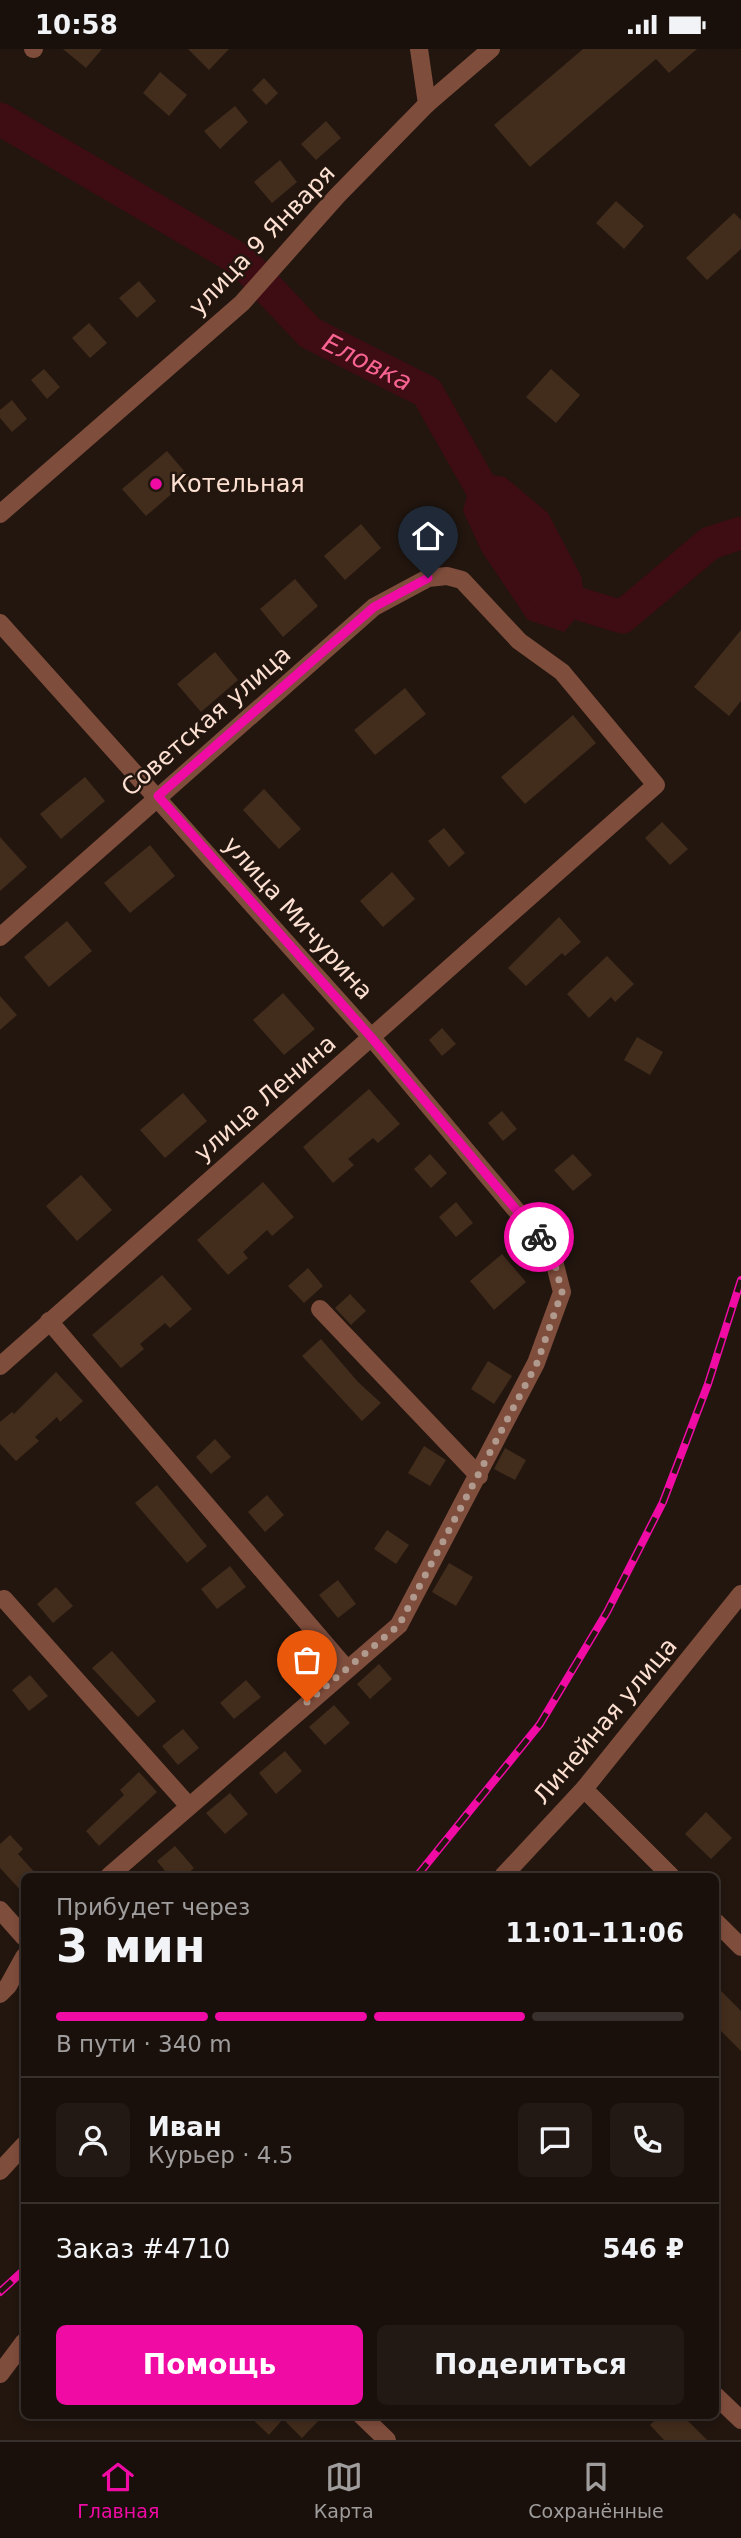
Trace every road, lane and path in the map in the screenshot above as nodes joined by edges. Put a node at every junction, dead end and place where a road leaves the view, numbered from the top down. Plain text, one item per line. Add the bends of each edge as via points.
1 (419, 49) edge
2 (491, 49) edge
3 (427, 104) junction
4 (0, 514) edge
5 (0, 624) edge
6 (656, 785) joint
7 (158, 796) junction
8 (0, 937) edge
9 (371, 1037) junction
10 (320, 1309) dead end
11 (49, 1321) junction
12 (0, 1366) edge
13 (479, 1476) junction
14 (741, 1594) edge
15 (4, 1599) dead end
16 (346, 1668) junction
17 (584, 1789) junction
18 (188, 1805) junction
19 (112, 1873) edge
20 (506, 1873) edge
21 (668, 1873) edge
22 (0, 1910) edge
23 (719, 1925) edge
24 (21, 1934) edge
25 (741, 1947) edge
26 (21, 1962) edge
27 (0, 1994) edge
28 (21, 2148) edge
29 (0, 2171) edge
30 (21, 2346) edge
31 (0, 2374) edge
32 (719, 2399) edge
33 (365, 2419) edge
34 (741, 2420) edge
35 (387, 2440) edge

1 - 3 street
2 - 3 street, улица 9 Января
3 - 4 street, улица 9 Января via 242,303
5 - 7 street, улица Мичурина
6 - 7 street, Советская улица via 562,672 519,641 462,580 447,576 428,578 374,607
6 - 9 street, улица Ленина
7 - 8 street, Советская улица
7 - 9 street, улица Мичурина
9 - 11 street, улица Ленина
9 - 13 street, улица Мичурина via 552,1253 562,1292 537,1363
10 - 13 street
11 - 12 street, улица Ленина
11 - 16 street
13 - 16 street via 399,1625
14 - 17 street, Линейная улица
15 - 18 street
16 - 18 street
17 - 20 street, Линейная улица
17 - 21 street
18 - 19 street
22 - 24 street
23 - 25 street
26 - 27 street
28 - 29 street
30 - 31 street
32 - 34 street
33 - 35 street

